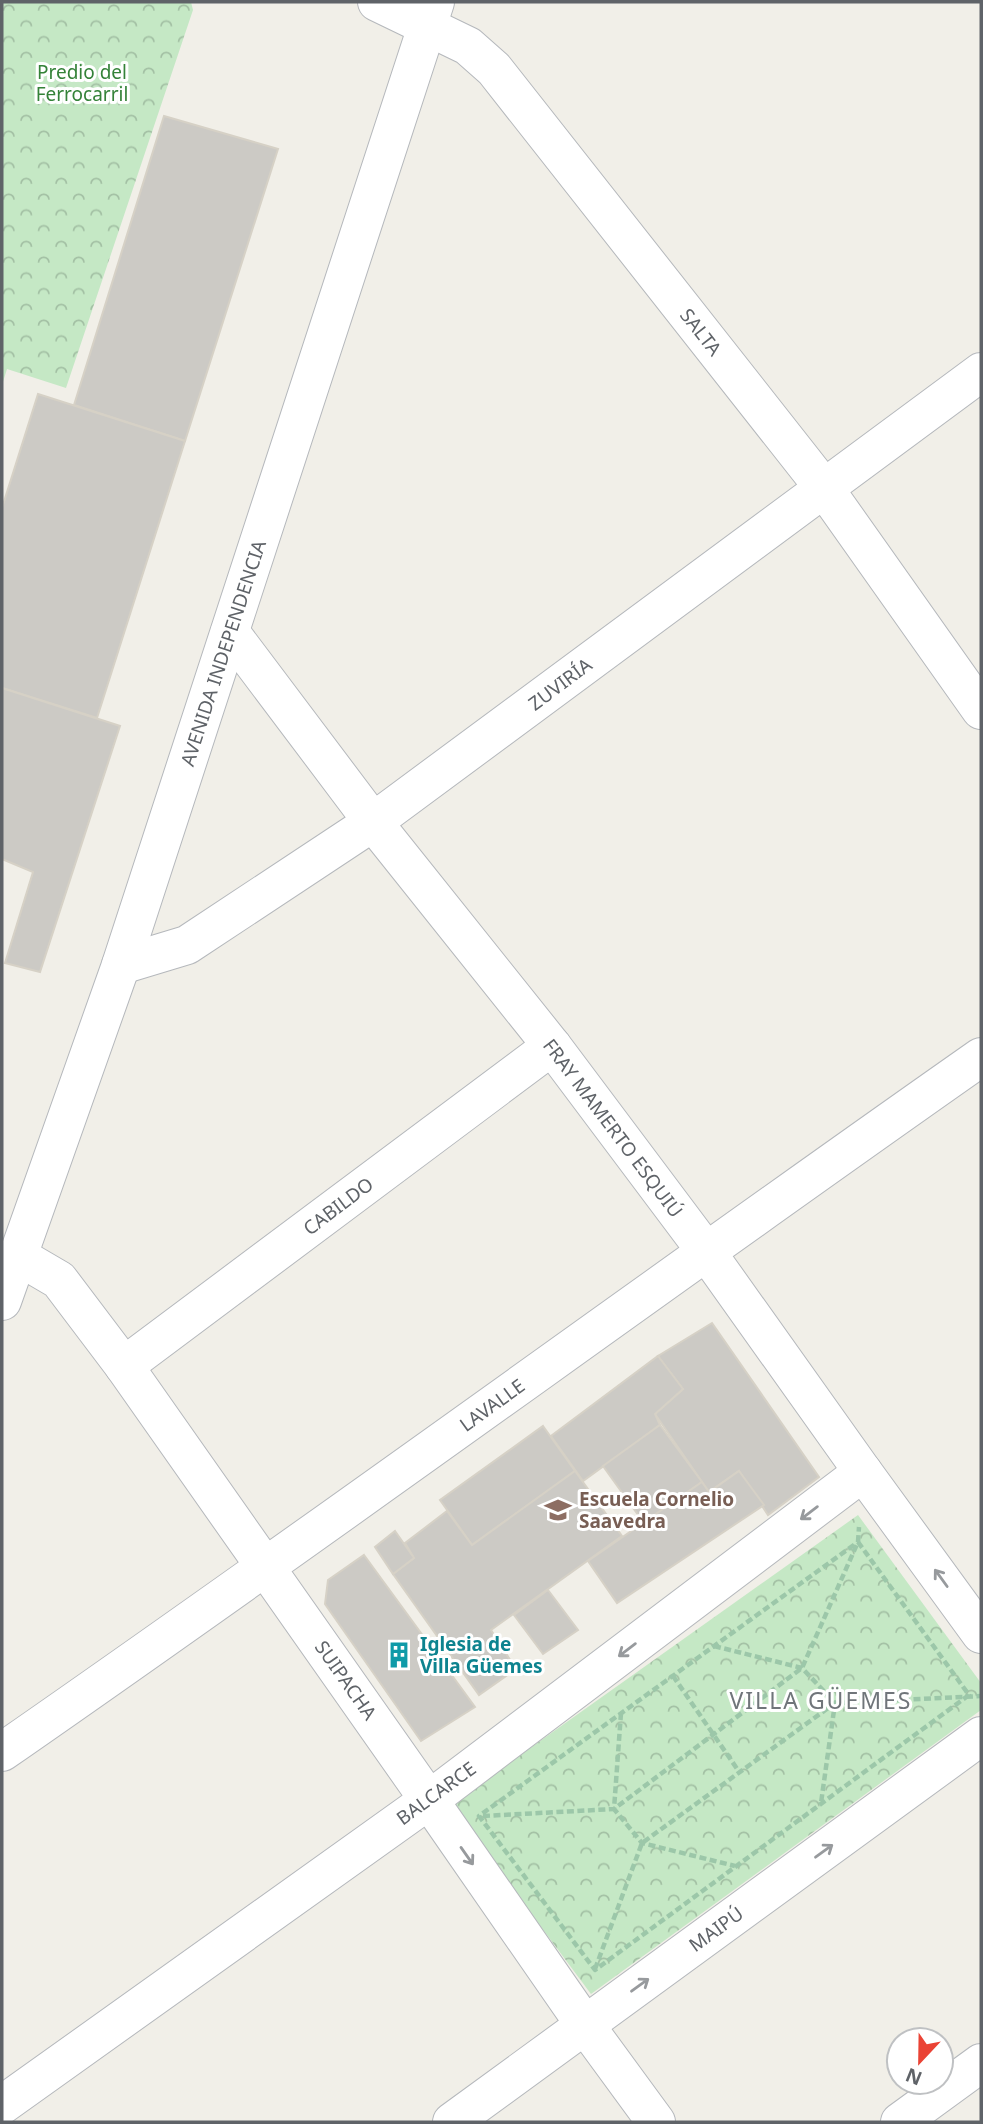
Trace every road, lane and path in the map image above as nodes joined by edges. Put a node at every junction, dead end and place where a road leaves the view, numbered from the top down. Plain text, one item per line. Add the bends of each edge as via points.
1 (377, 2) edge
2 (431, 13) edge
3 (981, 372) edge
4 (824, 488) junction
5 (230, 632) junction
6 (981, 710) edge
7 (373, 822) junction
8 (121, 965) junction
9 (552, 1046) junction
10 (981, 1057) edge
11 (705, 1250) junction
12 (18, 1256) junction
13 (2, 1301) edge
14 (124, 1366) junction
15 (863, 1472) junction
16 (858, 1542) junction
17 (268, 1567) junction
18 (981, 1633) edge
19 (714, 1646) junction
20 (802, 1668) junction
21 (673, 1676) junction
22 (969, 1695) junction
23 (981, 1696) edge
24 (835, 1703) junction
25 (621, 1713) junction
26 (714, 1734) junction
27 (981, 1736) edge
28 (2, 1752) edge
29 (740, 1773) junction
30 (429, 1800) junction
31 (821, 1804) junction
32 (614, 1809) junction
33 (479, 1816) junction
34 (642, 1843) junction
35 (736, 1866) junction
36 (595, 1970) junction
37 (585, 2025) junction
38 (981, 2063) edge
39 (2, 2105) edge
40 (452, 2122) edge
41 (656, 2122) edge
42 (900, 2122) edge

1 - 2 street, SALTA
2 - 4 street, SALTA via 494,69
2 - 5 street, AVENIDA INDEPENDENCIA
3 - 4 street, ZUVIRÍA
4 - 6 street, SALTA
4 - 7 street, ZUVIRÍA
5 - 7 street, FRAY MAMERTO ESQUIÚ
5 - 8 street, AVENIDA INDEPENDENCIA
7 - 8 street, ZUVIRÍA via 187,944
7 - 9 street, FRAY MAMERTO ESQUIÚ
8 - 12 street, AVENIDA INDEPENDENCIA
9 - 11 street, FRAY MAMERTO ESQUIÚ
9 - 14 street, CABILDO
10 - 11 street, LAVALLE
11 - 15 street, FRAY MAMERTO ESQUIÚ
11 - 17 street, LAVALLE
12 - 13 street, AVENIDA INDEPENDENCIA
12 - 14 street, SUIPACHA via 59,1280
14 - 17 street, SUIPACHA
15 - 16 path
18 -> 15 street, FRAY MAMERTO ESQUIÚ
15 -> 30 street, BALCARCE
16 - 19 path
16 - 20 path
16 - 22 path
17 - 28 street, LAVALLE
17 - 30 street, SUIPACHA
19 - 20 path
19 - 21 path
20 - 24 path
20 - 26 path
21 - 25 path
21 - 26 path
22 - 23 path
22 - 24 path
22 - 31 path
24 - 29 path
24 - 31 path
25 - 32 path
25 - 33 path
26 - 29 path
26 - 32 path
37 -> 27 street, MAIPÚ
29 - 34 path
30 - 33 path
30 -> 37 street, SUIPACHA
30 - 39 street, BALCARCE
31 - 35 path
32 - 33 path
32 - 34 path
33 - 36 path
34 - 35 path
34 - 36 path
35 - 36 path
36 - 37 path
37 - 40 street, MAIPÚ
37 - 41 street, SUIPACHA
38 - 42 street

